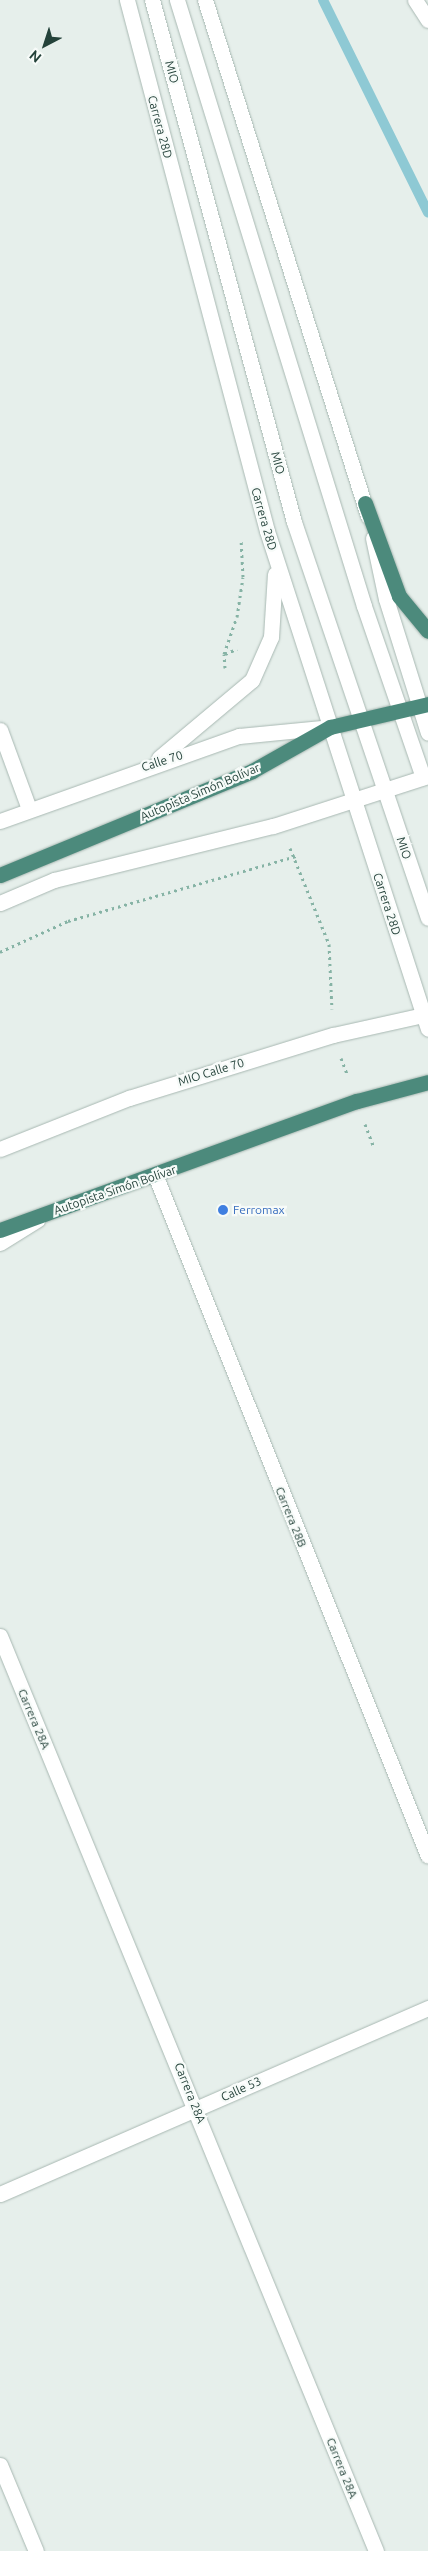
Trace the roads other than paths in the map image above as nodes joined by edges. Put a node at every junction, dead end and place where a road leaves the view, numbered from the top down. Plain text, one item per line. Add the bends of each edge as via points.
1 (127, 0) edge
2 (152, 0) edge
3 (177, 0) edge
4 (205, 0) edge
5 (415, 0) edge
6 (428, 20) edge
7 (365, 503) junction
8 (267, 531) junction
9 (428, 631) edge
10 (423, 704) edge
11 (400, 707) junction
12 (360, 719) junction
13 (330, 727) junction
14 (0, 730) edge
15 (428, 733) edge
16 (152, 764) junction
17 (425, 776) edge
18 (385, 790) junction
19 (354, 800) junction
20 (30, 809) junction
21 (0, 821) edge
22 (0, 875) edge
23 (0, 903) edge
24 (428, 918) edge
25 (426, 1020) edge
26 (428, 1082) edge
27 (0, 1149) edge
28 (156, 1177) junction
29 (48, 1214) junction
30 (0, 1230) edge
31 (0, 1243) edge
32 (0, 1636) edge
33 (428, 1856) edge
34 (428, 2008) edge
35 (197, 2108) junction
36 (0, 2194) edge
37 (0, 2465) edge
38 (36, 2551) edge
39 (376, 2551) edge

1 - 8 street, Carrera 28D
2 - 12 street, MIO via 294,522
3 - 11 street via 364,606
4 - 7 street
5 - 6 street
7 - 9 highway via 399,596
7 - 10 street via 386,599
8 - 13 street, Carrera 28D
8 - 16 street via 277,584 271,637 252,680
10 - 11 highway, Autopista Simón Bolívar
10 - 15 street
11 - 12 highway, Autopista Simón Bolívar
11 - 17 street
12 - 13 highway, Autopista Simón Bolívar
12 - 18 street, MIO
13 - 16 street, Calle 70 via 239,736
13 - 19 street, Carrera 28D
13 - 22 highway, Autopista Simón Bolívar via 252,771
14 - 20 street
16 - 20 street, Calle 70
17 - 18 street
18 - 19 street
18 - 24 street, MIO
19 - 23 street via 273,826 54,880
19 - 25 street, Carrera 28D
20 - 21 street, Calle 70
25 - 27 street, MIO Calle 70 via 333,1035 129,1098
26 - 28 highway, Autopista Simón Bolívar via 357,1101
28 - 29 highway, Autopista Simón Bolívar
28 - 33 street, Carrera 28B
29 - 30 highway, Autopista Simón Bolívar
29 - 31 street
32 - 35 street, Carrera 28A
34 - 35 street, Calle 53
35 - 36 street, Calle 53
35 - 39 street, Carrera 28A
37 - 38 street

